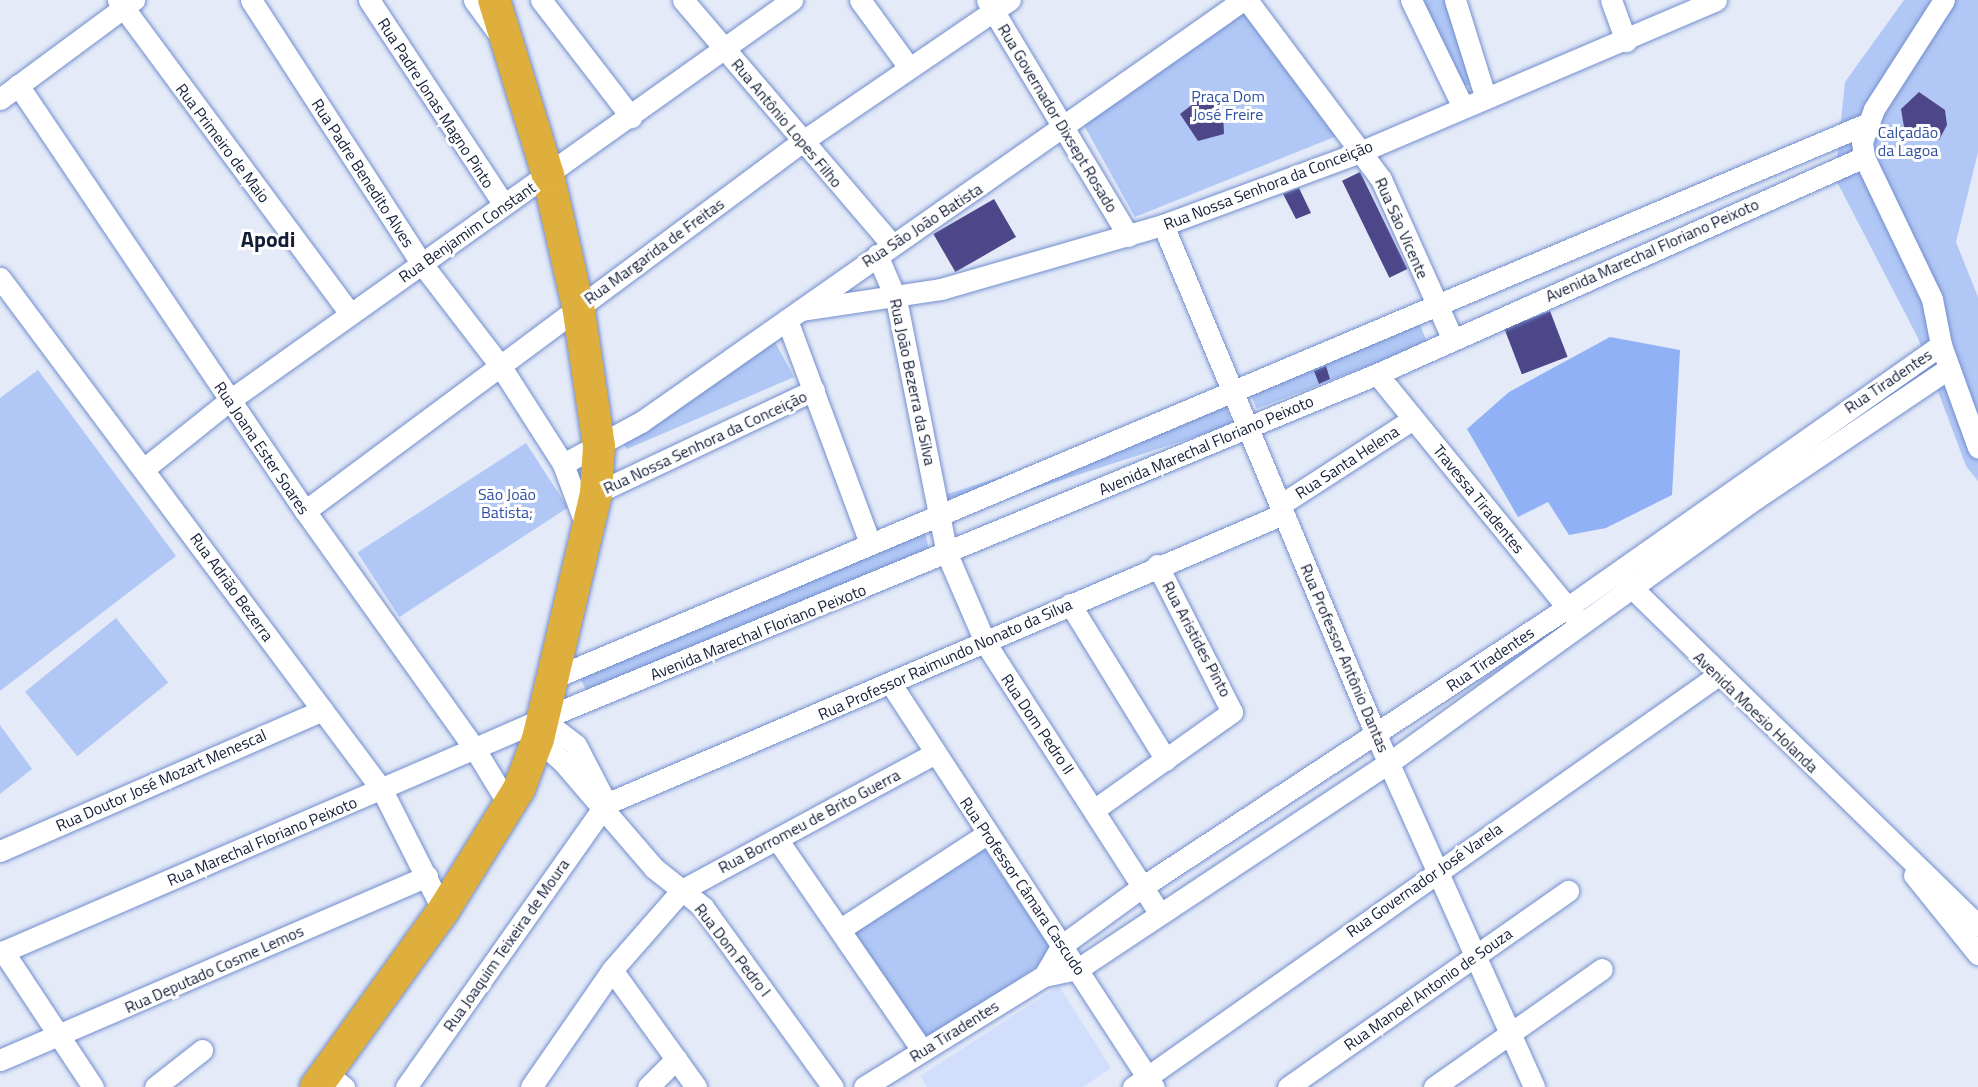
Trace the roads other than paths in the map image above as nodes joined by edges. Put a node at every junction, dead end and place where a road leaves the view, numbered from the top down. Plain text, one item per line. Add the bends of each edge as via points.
1 (251, 0) edge
2 (369, 0) edge
3 (474, 0) edge
4 (494, 0) edge
5 (541, 0) edge
6 (683, 0) edge
7 (792, 0) edge
8 (860, 0) edge
9 (1245, 0) edge
10 (1411, 0) edge
11 (1455, 0) edge
12 (1611, 0) edge
13 (1716, 0) edge
14 (1944, 0) edge
15 (125, 3) edge
16 (997, 4) edge
17 (1626, 41) junction
18 (724, 49) junction
19 (509, 50) junction
20 (908, 66) junction
21 (18, 85) junction
22 (1485, 96) junction
23 (0, 99) edge
24 (1463, 107) junction
25 (632, 117) junction
26 (1866, 124) junction
27 (1066, 128) junction
28 (800, 143) junction
29 (1360, 152) junction
30 (1864, 157) junction
31 (548, 175) junction
32 (504, 205) junction
33 (1163, 225) junction
34 (1128, 236) junction
35 (885, 250) junction
36 (422, 264) junction
37 (0, 278) edge
38 (896, 299) junction
39 (578, 306) junction
40 (1438, 307) junction
41 (351, 314) junction
42 (794, 315) junction
43 (1452, 338) junction
44 (1941, 345) junction
45 (501, 367) junction
46 (1949, 368) junction
47 (1377, 374) junction
48 (814, 390) junction
49 (1234, 392) junction
50 (230, 400) junction
51 (1413, 419) junction
52 (1249, 426) junction
53 (599, 446) junction
54 (1978, 447) edge
55 (563, 464) junction
56 (145, 468) junction
57 (1743, 480) junction
58 (596, 493) junction
59 (1755, 499) junction
60 (1281, 509) junction
61 (305, 511) junction
62 (941, 512) junction
63 (586, 529) junction
64 (870, 543) junction
65 (947, 554) junction
66 (1157, 566) junction
67 (1618, 573) junction
68 (1633, 589) junction
69 (1070, 604) junction
70 (1568, 607) junction
71 (1581, 625) junction
72 (986, 644) junction
73 (1717, 676) junction
74 (551, 679) junction
75 (891, 684) junction
76 (321, 710) junction
77 (535, 729) junction
78 (1376, 735) junction
79 (476, 751) junction
80 (935, 753) junction
81 (1166, 760) junction
82 (1390, 762) junction
83 (382, 790) junction
84 (604, 806) junction
85 (510, 807) junction
86 (1095, 809) junction
87 (1238, 825) junction
88 (987, 834) junction
89 (777, 838) junction
90 (1255, 847) junction
91 (1896, 847) junction
92 (0, 851) edge
93 (1437, 870) junction
94 (427, 876) junction
95 (1142, 887) junction
96 (682, 890) junction
97 (1568, 891) dead end
98 (443, 911) junction
99 (1159, 912) junction
100 (1978, 926) edge
101 (842, 928) junction
102 (1061, 946) junction
103 (1, 952) edge
104 (1978, 954) edge
105 (1476, 956) junction
106 (1078, 969) junction
107 (1602, 969) dead end
108 (612, 970) junction
109 (1044, 976) junction
110 (1512, 1030) junction
111 (59, 1037) junction
112 (202, 1050) dead end
113 (922, 1050) junction
114 (676, 1059) junction
115 (0, 1060) edge
116 (332, 1083) edge
117 (1145, 1084) edge
118 (93, 1087) edge
119 (155, 1087) edge
120 (406, 1087) edge
121 (531, 1087) edge
122 (648, 1087) edge
123 (696, 1087) edge
124 (833, 1087) edge
125 (864, 1087) edge
126 (1288, 1087) edge
127 (1434, 1087) edge
128 (1534, 1087) edge

1 - 36 street, Rua Padre Benedito Alves
2 - 32 street, Rua Padre Jonas Magno Pinto
3 - 19 street
4 - 19 highway
5 - 25 street
6 - 18 street, Rua Antônio Lopes Filho
7 - 18 street, Rua Benjamim Constant
8 - 20 street
9 - 27 street, Rua São João Batista
9 - 29 street, Rua São Vicente
10 - 24 street
11 - 22 street
12 - 17 street
13 - 17 street, Rua Nossa Senhora da Conceição
14 - 26 street
15 - 21 street
15 - 41 street, Rua Primeiro de Maio
16 - 20 street, Rua Margarida de Freitas
16 - 27 street, Rua Governador Dixsept Rosado
17 - 22 street, Rua Nossa Senhora da Conceição
18 - 25 street, Rua Benjamim Constant
18 - 28 street, Rua Antônio Lopes Filho
19 - 31 highway
20 - 28 street, Rua Margarida de Freitas
21 - 23 street
21 - 50 street, Rua Joana Ester Soares
22 - 24 street, Rua Nossa Senhora da Conceição
24 - 29 street, Rua Nossa Senhora da Conceição
25 - 31 street, Rua Benjamim Constant
26 - 30 street
26 - 40 street, Avenida Marechal Floriano Peixoto
27 - 34 street, Rua Governador Dixsept Rosado
27 - 35 street, Rua São João Batista
28 - 35 street, Rua Antônio Lopes Filho
28 - 39 street, Rua Margarida de Freitas
29 - 33 street, Rua Nossa Senhora da Conceição
29 - 40 street, Rua São Vicente via 1381,179
30 - 43 street, Avenida Marechal Floriano Peixoto
30 - 44 street via 1928,290
31 - 32 street, Rua Benjamim Constant
31 - 39 highway
32 - 36 street, Rua Benjamim Constant
33 - 34 street, Rua Nossa Senhora da Conceição
33 - 49 street, Rua Professor Antônio Dantas
34 - 38 street, Rua Nossa Senhora da Conceição
35 - 38 street, Rua João Bezerra da Silva
35 - 42 street, Rua São João Batista
36 - 41 street, Rua Benjamim Constant
36 - 45 street, Rua Padre Benedito Alves
37 - 56 street, Rua Adrião Bezerra
38 - 42 street, Rua Nossa Senhora da Conceição
38 - 62 street, Rua João Bezerra da Silva
39 - 45 street, Rua Margarida de Freitas
39 - 53 highway
40 - 43 street, Rua São Vicente
40 - 49 street, Avenida Marechal Floriano Peixoto
41 - 50 street, Rua Benjamim Constant
42 - 48 street
42 - 53 street, Rua São João Batista
43 - 47 street, Avenida Marechal Floriano Peixoto
44 - 46 street
44 - 57 street, Rua Tiradentes
45 - 55 street, Rua Padre Benedito Alves
45 - 61 street, Rua Margarida de Freitas
46 - 54 street
46 - 59 street, Rua Tiradentes
47 - 51 street, Travessa Tiradentes
47 - 52 street, Avenida Marechal Floriano Peixoto
48 - 58 street, Rua Nossa Senhora da Conceição
48 - 64 street
49 - 52 street, Rua Professor Antônio Dantas
49 - 62 street, Avenida Marechal Floriano Peixoto
50 - 56 street, Rua Benjamim Constant
50 - 61 street, Rua Joana Ester Soares
51 - 60 street, Rua Santa Helena
51 - 70 street, Travessa Tiradentes
52 - 60 street, Rua Professor Antônio Dantas
52 - 65 street, Avenida Marechal Floriano Peixoto
53 - 55 street, Rua São João Batista
53 - 58 highway
55 - 63 street, Rua Padre Benedito Alves
56 - 76 street, Rua Adrião Bezerra
57 - 59 street
57 - 67 street, Rua Tiradentes
58 - 63 highway
59 - 68 street, Rua Tiradentes
60 - 66 street, Rua Professor Raimundo Nonato da Silva
60 - 78 street, Rua Professor Antônio Dantas
61 - 79 street, Rua Joana Ester Soares
62 - 64 street, Avenida Marechal Floriano Peixoto
62 - 65 street, Rua João Bezerra da Silva
63 - 74 highway
64 - 74 street, Avenida Marechal Floriano Peixoto
65 - 72 street, Rua Dom Pedro II
65 - 77 street, Avenida Marechal Floriano Peixoto
66 - 69 street, Rua Professor Raimundo Nonato da Silva
66 - 81 street, Rua Aristides Pinto via 1230,700 1231,714
67 - 68 street, Avenida Moesio Holanda
67 - 70 street, Rua Tiradentes
68 - 71 street, Rua Tiradentes
68 - 73 street, Avenida Moesio Holanda
69 - 72 street, Rua Professor Raimundo Nonato da Silva
69 - 81 street
70 - 71 street, Travessa Tiradentes
70 - 78 street, Rua Tiradentes
71 - 82 street, Rua Tiradentes
72 - 75 street, Rua Professor Raimundo Nonato da Silva
72 - 86 street, Rua Dom Pedro II
73 - 91 street, Avenida Moesio Holanda
73 - 93 street, Rua Governador José Varela
74 - 77 highway
75 - 80 street, Rua Professor Câmara Cascudo
75 - 84 street, Rua Professor Raimundo Nonato da Silva
76 - 83 street, Rua Adrião Bezerra
76 - 92 street, Rua Doutor José Mozart Menescal
77 - 79 street, Rua Marechal Floriano Peixoto
77 - 84 street, Rua Dom Pedro I via 576,745
77 - 85 highway
78 - 82 street, Rua Professor Antônio Dantas
78 - 87 street, Rua Tiradentes
79 - 83 street, Rua Marechal Floriano Peixoto
79 - 85 street, Rua Joana Ester Soares
80 - 88 street, Rua Professor Câmara Cascudo
80 - 89 street, Rua Borromeu de Brito Guerra
81 - 86 street
82 - 90 street, Rua Tiradentes
82 - 93 street, Rua Professor Antônio Dantas
83 - 94 street, Rua Adrião Bezerra
83 - 103 street, Rua Marechal Floriano Peixoto
84 - 96 street, Rua Dom Pedro I via 654,868
84 - 120 street, Rua Joaquim Teixeira de Moura
85 - 98 highway
86 - 95 street, Rua Dom Pedro II
87 - 90 street
87 - 95 street, Rua Tiradentes
88 - 101 street
88 - 102 street, Rua Professor Câmara Cascudo
89 - 96 street, Rua Borromeu de Brito Guerra
89 - 101 street
90 - 99 street, Rua Tiradentes
91 - 100 street
91 - 104 street
93 - 105 street, Rua Professor Antônio Dantas
93 - 117 street, Rua Governador José Varela
94 - 98 street, Rua Adrião Bezerra
94 - 111 street, Rua Deputado Cosme Lemos
95 - 99 street, Rua Dom Pedro II
95 - 102 street, Rua Tiradentes
96 - 108 street
96 - 124 street, Rua Dom Pedro I via 722,930
97 - 105 street, Rua Manoel Antonio de Souza
98 - 116 highway via 370,1017
99 - 106 street, Rua Tiradentes
101 - 113 street
102 - 106 street, Rua Professor Câmara Cascudo
102 - 109 street, Rua Tiradentes
103 - 111 street
105 - 110 street, Rua Professor Antônio Dantas
105 - 126 street, Rua Manoel Antonio de Souza
106 - 109 street, Rua Tiradentes
106 - 117 street, Rua Professor Câmara Cascudo
107 - 110 street
108 - 114 street
108 - 121 street
109 - 113 street, Rua Tiradentes
110 - 127 street
110 - 128 street, Rua Professor Antônio Dantas
111 - 115 street, Rua Deputado Cosme Lemos
111 - 118 street
112 - 119 street
113 - 125 street, Rua Tiradentes
114 - 122 street
114 - 123 street

